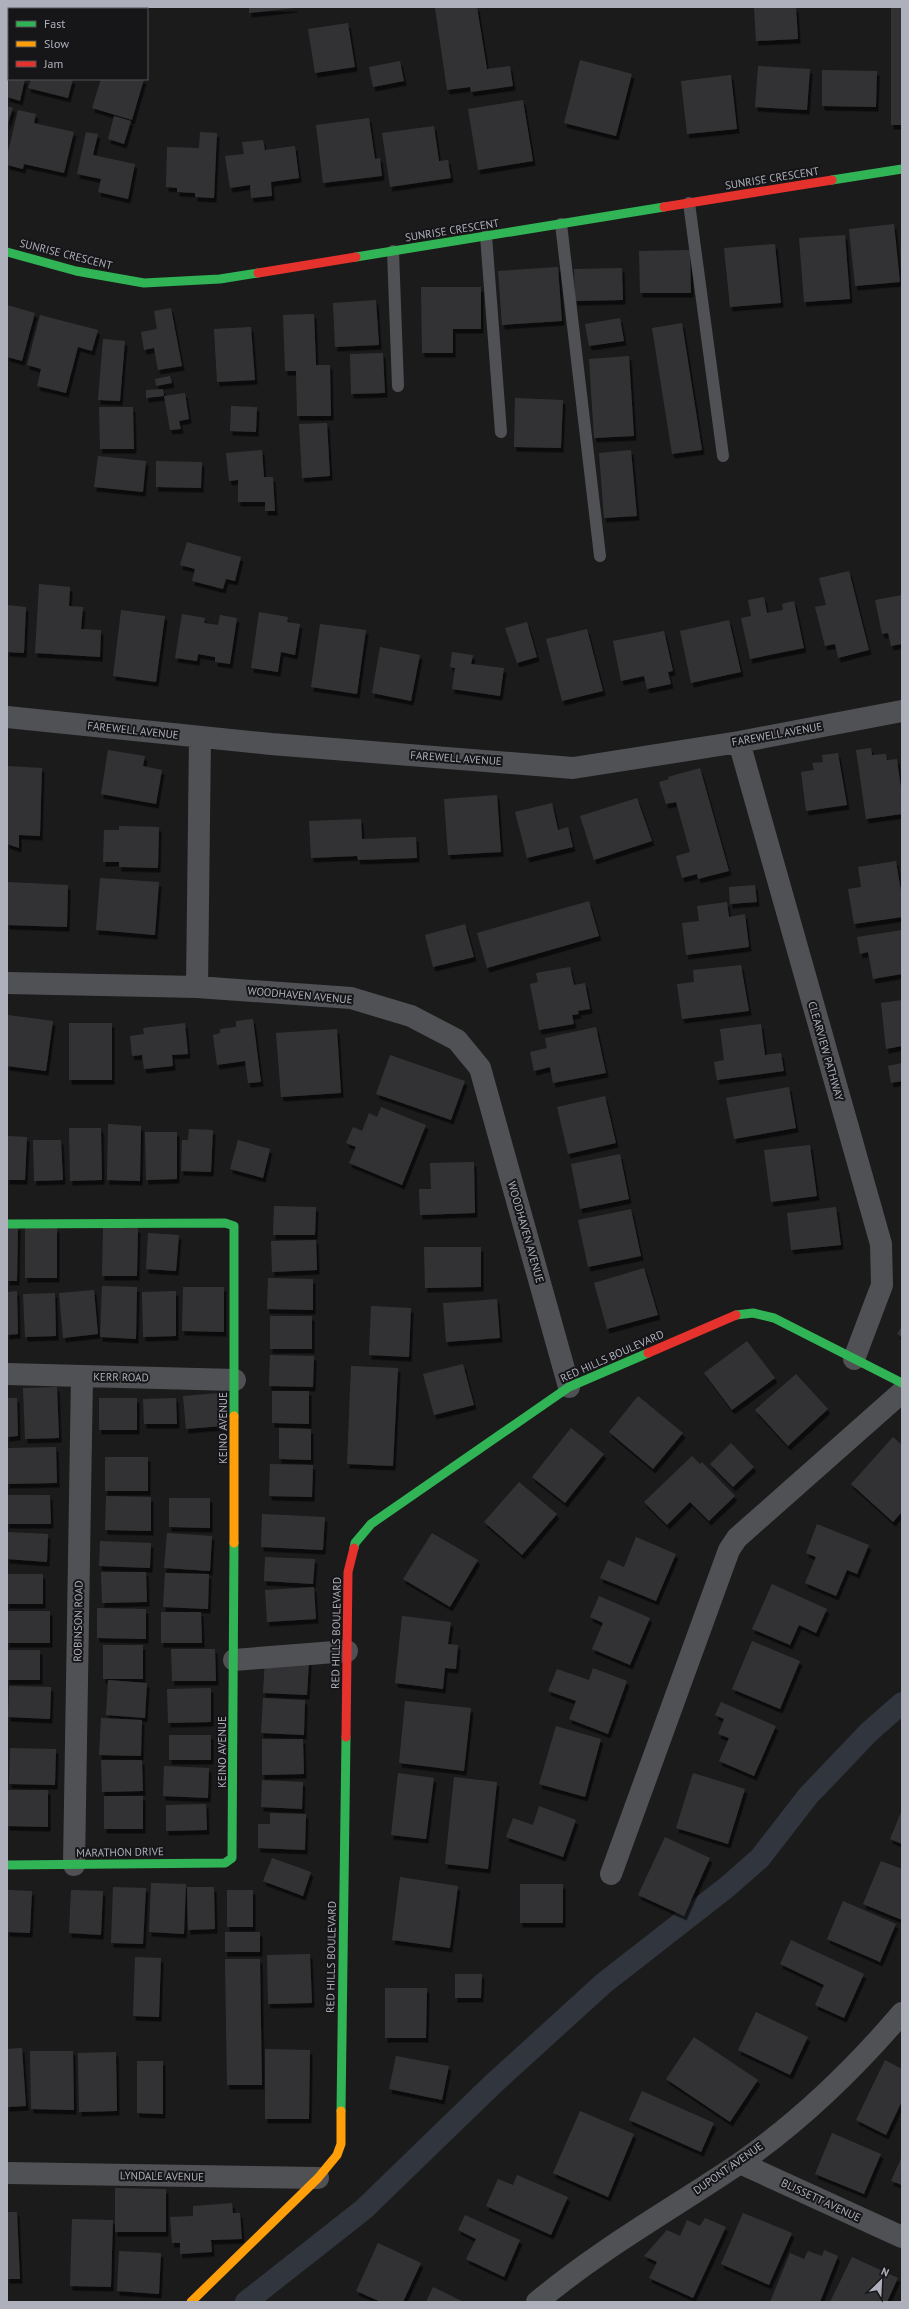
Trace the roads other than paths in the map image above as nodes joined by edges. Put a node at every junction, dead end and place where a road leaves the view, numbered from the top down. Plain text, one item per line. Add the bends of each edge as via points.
1 (902, 169) edge
2 (689, 203) junction
3 (561, 224) junction
4 (486, 236) junction
5 (393, 251) junction
6 (7, 252) edge
7 (398, 386) dead end
8 (502, 432) dead end
9 (723, 456) dead end
10 (600, 556) dead end
11 (902, 711) edge
12 (7, 717) edge
13 (200, 737) junction
14 (739, 742) junction
15 (7, 983) edge
16 (197, 988) junction
17 (7, 1224) edge
18 (854, 1359) junction
19 (7, 1374) edge
20 (82, 1376) junction
21 (235, 1380) junction
22 (902, 1383) edge
23 (569, 1387) junction
24 (902, 1392) edge
25 (347, 1650) junction
26 (234, 1660) junction
27 (232, 1858) joint
28 (7, 1865) edge
29 (74, 1865) junction
30 (611, 1874) dead end
31 (902, 2013) edge
32 (740, 2162) junction
33 (7, 2173) edge
34 (318, 2178) junction
35 (902, 2237) edge
36 (191, 2302) edge
37 (537, 2302) edge

1 - 2 street, SUNRISE CRESCENT
2 - 3 street, SUNRISE CRESCENT
2 - 9 lane
3 - 4 street, SUNRISE CRESCENT
3 - 10 lane
4 - 5 street, SUNRISE CRESCENT
4 - 8 lane
5 - 6 street, SUNRISE CRESCENT via 220,279 144,283 76,271
5 - 7 lane
11 - 14 street, FAREWELL AVENUE
12 - 13 street, FAREWELL AVENUE
13 - 14 street, FAREWELL AVENUE via 573,768
13 - 16 street
14 - 18 street, CLEARVIEW PATHWAY via 881,1244 882,1285
15 - 16 street, WOODHAVEN AVENUE
16 - 23 street, WOODHAVEN AVENUE via 351,998 411,1016 457,1040 480,1068
17 - 21 street, KEINO AVENUE via 225,1223 234,1226
18 - 22 street, RED HILLS BOULEVARD
18 - 23 street, RED HILLS BOULEVARD via 774,1318 753,1313 732,1316
19 - 20 street, KERR ROAD
20 - 21 street, KERR ROAD
20 - 29 street, ROBINSON ROAD
21 - 26 street, KEINO AVENUE
23 - 25 street, RED HILLS BOULEVARD via 371,1524 356,1543 348,1572
24 - 30 street via 737,1538 729,1550
25 - 26 street
25 - 34 street, RED HILLS BOULEVARD via 341,2144 337,2156
26 - 27 street, KEINO AVENUE
27 - 29 street, MARATHON DRIVE via 225,1863
28 - 29 street, MARATHON DRIVE
31 - 32 street, DUPONT AVENUE via 812,2106
32 - 35 street, BLISSETT AVENUE
32 - 37 street, DUPONT AVENUE via 563,2280
33 - 34 street, LYNDALE AVENUE
34 - 36 street, RED HILLS BOULEVARD

